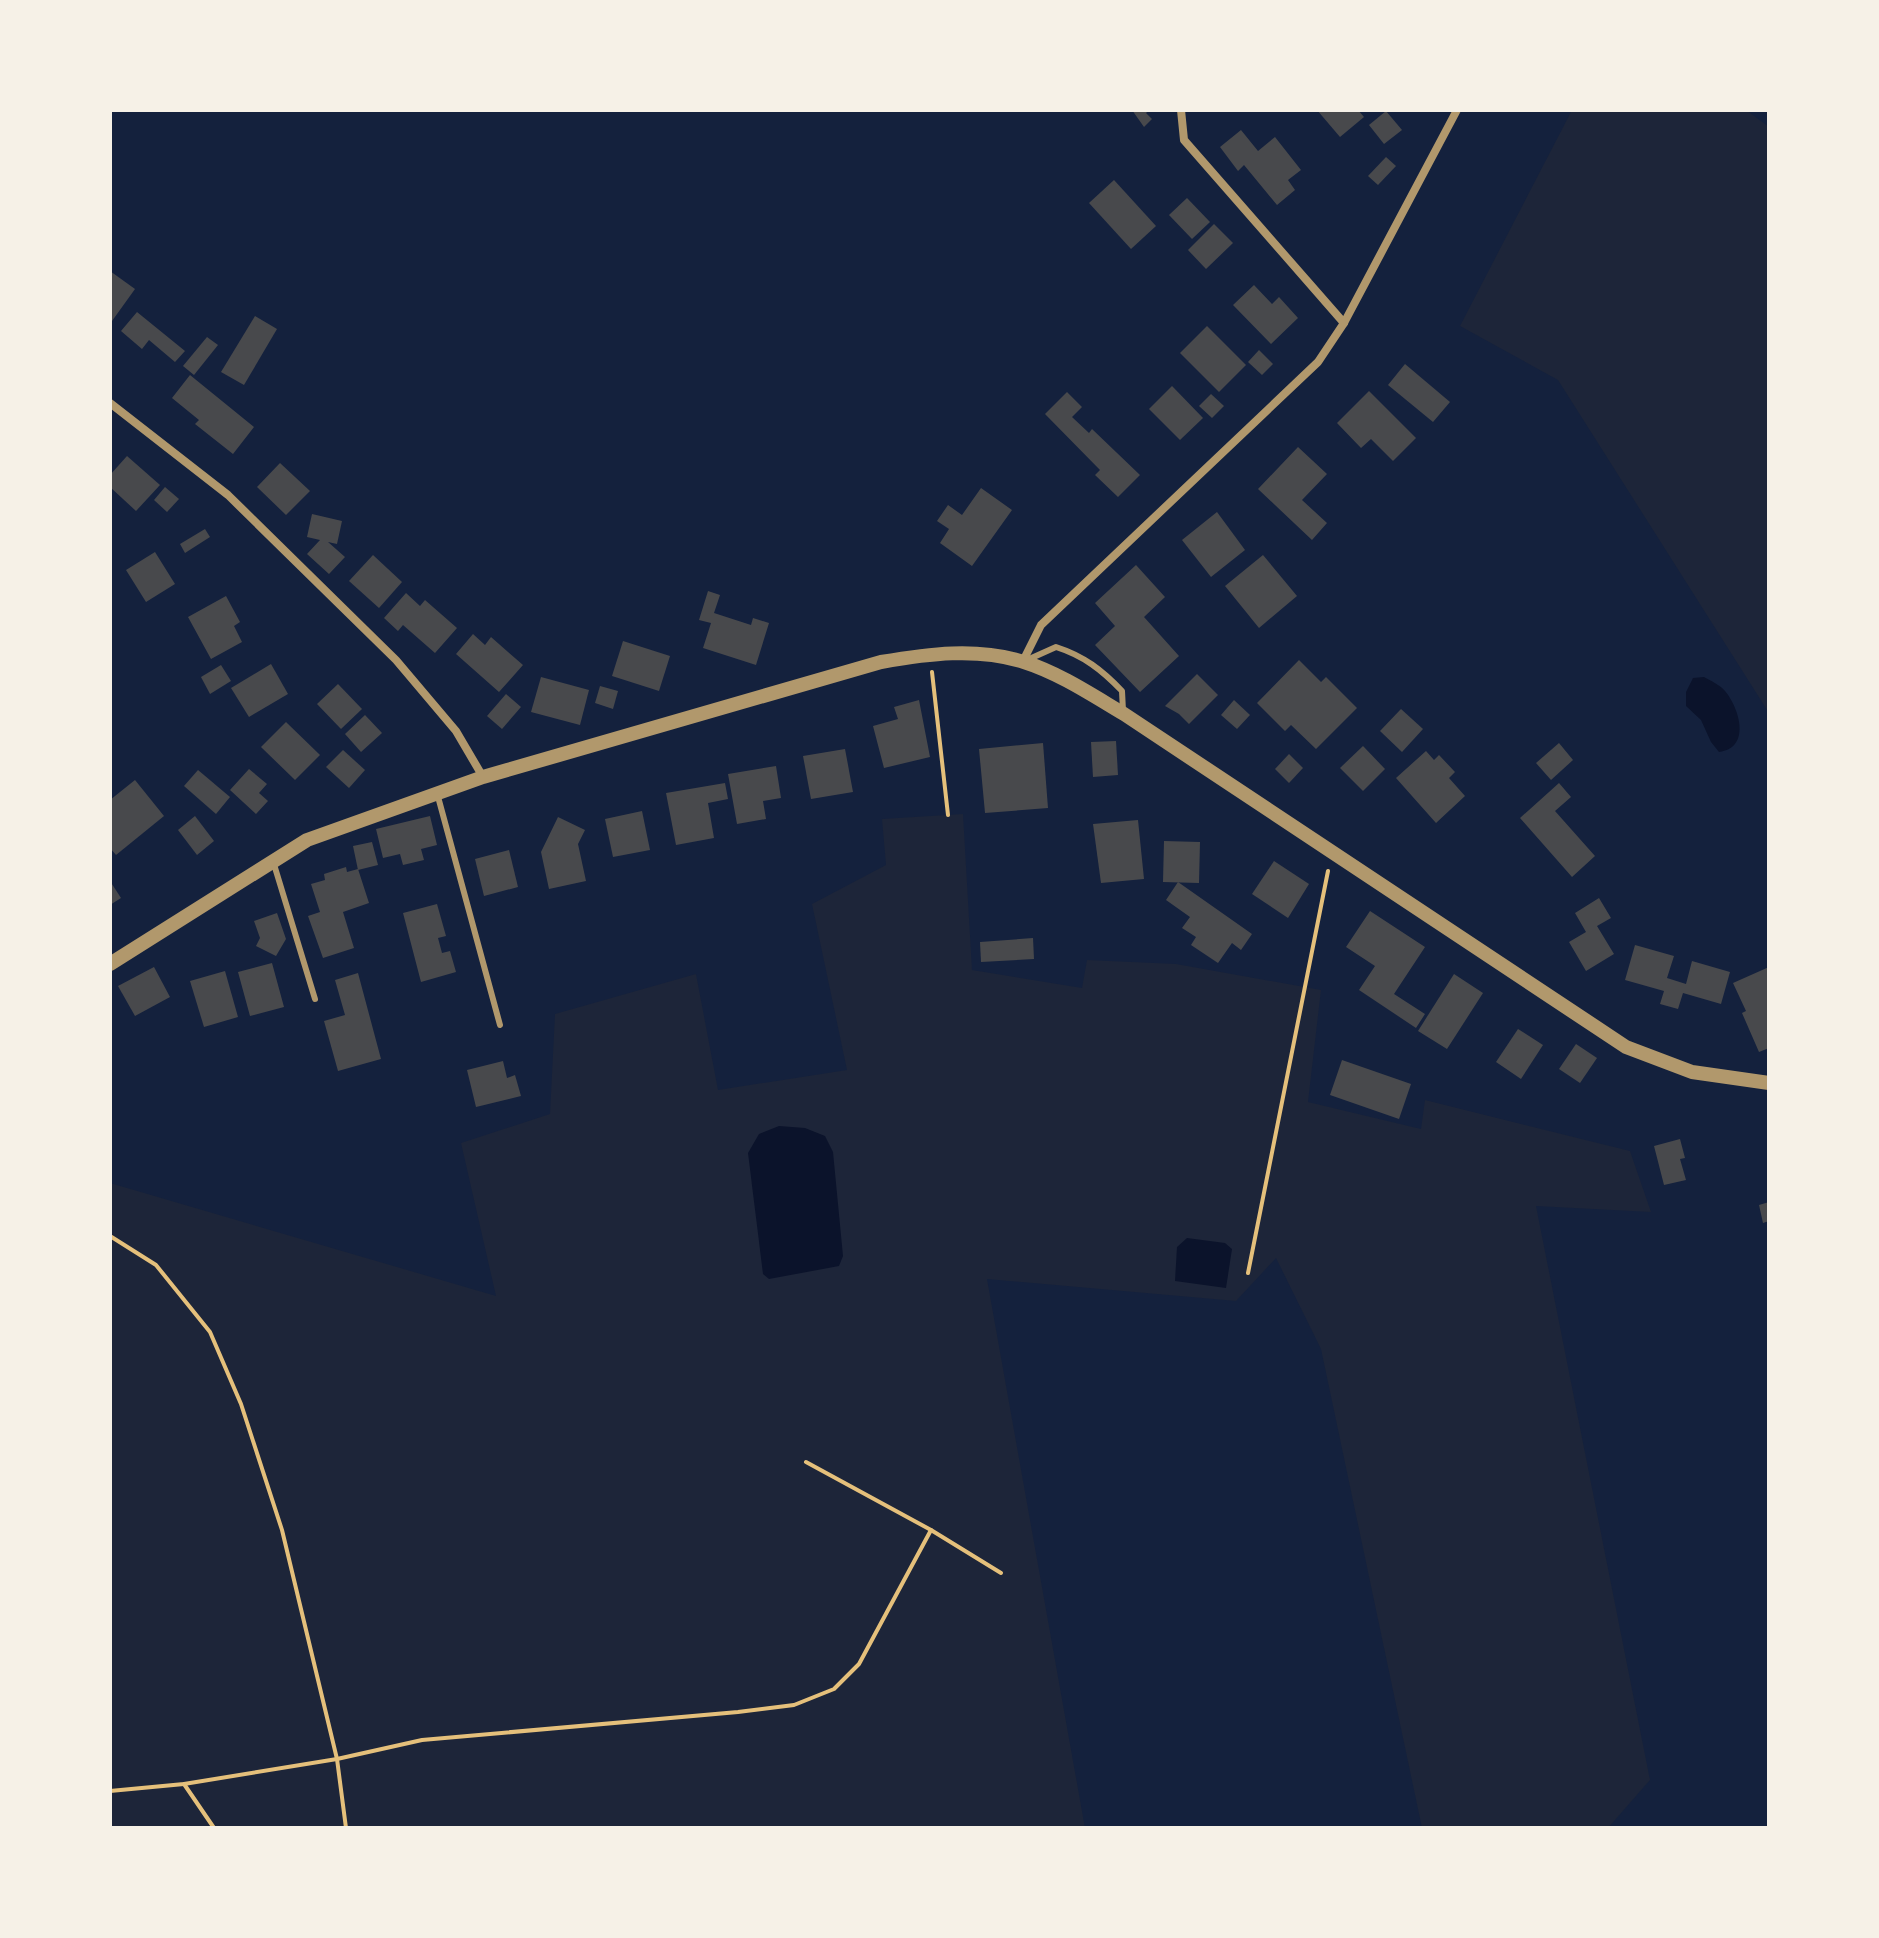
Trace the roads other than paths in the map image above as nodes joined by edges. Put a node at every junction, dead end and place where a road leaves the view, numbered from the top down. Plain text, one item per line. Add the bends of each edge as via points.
1 (1181, 110) edge
2 (1457, 110) edge
3 (1344, 323) junction
4 (111, 405) edge
5 (1023, 661) junction
6 (1124, 714) junction
7 (483, 777) junction
8 (437, 793) junction
9 (273, 861) junction
10 (110, 964) edge
11 (315, 999) dead end
12 (500, 1025) dead end
13 (1769, 1083) edge

1 - 3 street via 1184,140
2 - 3 street
3 - 5 street via 1318,362 1041,625
4 - 7 street via 228,495 396,660 456,731
5 - 6 street
5 - 6 lane via 1056,647 1079,655 1122,691
5 - 7 street via 930,653 881,662
6 - 13 street via 1626,1047 1692,1072
7 - 8 street
8 - 9 street via 307,840
8 - 12 lane
9 - 10 street
9 - 11 lane

